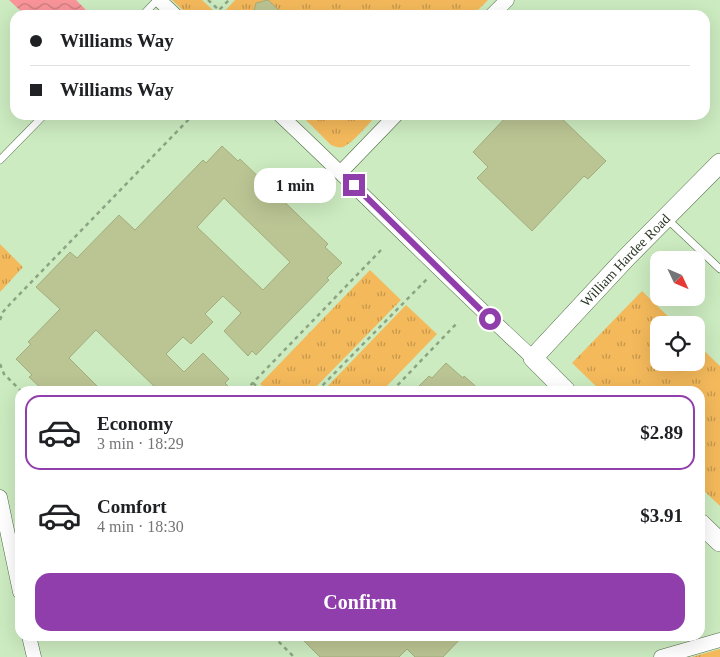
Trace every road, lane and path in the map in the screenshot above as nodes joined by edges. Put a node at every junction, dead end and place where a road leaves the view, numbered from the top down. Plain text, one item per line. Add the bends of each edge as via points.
1 (158, 0) edge
2 (208, 0) edge
3 (229, 0) edge
4 (507, 0) edge
5 (147, 10) edge
6 (169, 10) edge
7 (219, 10) joint
8 (497, 10) edge
9 (39, 120) edge
10 (188, 120) edge
11 (285, 120) edge
12 (391, 120) edge
13 (0, 160) edge
14 (720, 163) edge
15 (341, 172) junction
16 (666, 218) junction
17 (381, 250) dead end
18 (720, 269) edge
19 (428, 278) dead end
20 (0, 320) edge
21 (458, 322) dead end
22 (532, 358) junction
23 (0, 364) edge
24 (253, 383) junction
25 (17, 386) edge
26 (250, 386) edge
27 (256, 386) edge
28 (322, 386) edge
29 (397, 386) edge
30 (561, 386) edge
31 (0, 497) edge
32 (705, 527) edge
33 (720, 542) edge
34 (15, 568) edge
35 (720, 640) edge
36 (31, 641) edge
37 (278, 641) edge
38 (34, 657) edge
39 (294, 657) edge
40 (661, 657) edge

1 - 5 lane
1 - 6 street
2 - 7 path
3 - 7 path
4 - 8 street
9 - 13 lane
10 - 20 path via 10,304
11 - 15 street
12 - 15 street
14 - 16 street, William Hardee Road
15 - 22 street via 475,306
16 - 18 lane
16 - 22 street, William Hardee Road
17 - 24 path
19 - 28 path
21 - 29 path
22 - 30 street
23 - 25 path via 4,374
24 - 26 path
24 - 27 path
31 - 34 street
32 - 33 street
35 - 40 street
36 - 38 street
37 - 39 path

